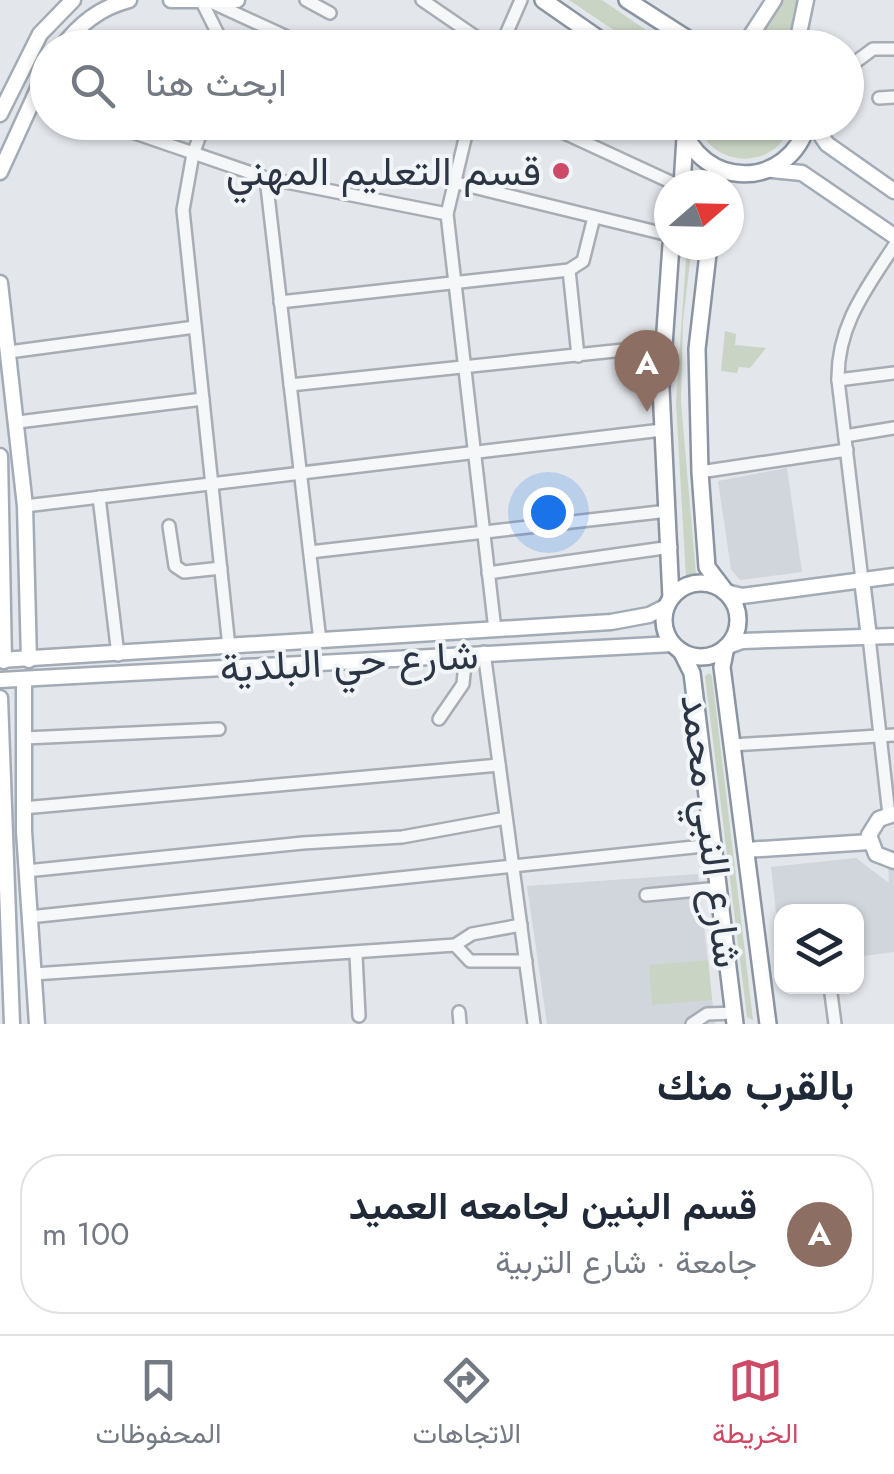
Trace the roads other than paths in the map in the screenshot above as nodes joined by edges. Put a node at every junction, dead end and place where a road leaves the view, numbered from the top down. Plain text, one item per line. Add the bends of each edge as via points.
1 (73, 0) edge
2 (129, 0) edge
3 (171, 0) edge
4 (237, 0) edge
5 (306, 0) edge
6 (422, 0) edge
7 (522, 0) edge
8 (543, 0) edge
9 (627, 0) edge
10 (774, 0) edge
11 (806, 0) edge
12 (207, 2) edge
13 (330, 13) dead end
14 (44, 30) edge
15 (75, 30) edge
16 (217, 30) edge
17 (270, 30) edge
18 (468, 30) edge
19 (506, 30) edge
20 (586, 30) edge
21 (672, 30) edge
22 (752, 30) edge
23 (800, 30) edge
24 (894, 49) edge
25 (30, 50) edge
26 (864, 56) edge
27 (6, 88) edge
28 (894, 97) edge
29 (879, 98) dead end
30 (0, 114) edge
31 (30, 118) edge
32 (154, 140) edge
33 (198, 140) edge
34 (464, 140) edge
35 (580, 140) edge
36 (684, 140) edge
37 (688, 140) edge
38 (802, 140) edge
39 (824, 140) edge
40 (193, 154) junction
41 (683, 170) edge
42 (772, 170) junction
43 (0, 172) edge
44 (654, 174) edge
45 (754, 175) junction
46 (266, 178) junction
47 (744, 180) edge
48 (452, 182) junction
49 (894, 191) edge
50 (448, 214) junction
51 (594, 217) junction
52 (654, 231) edge
53 (894, 236) edge
54 (894, 246) edge
55 (670, 260) edge
56 (707, 260) edge
57 (569, 270) junction
58 (0, 283) edge
59 (456, 284) junction
60 (280, 302) junction
61 (195, 327) junction
62 (662, 346) junction
63 (9, 352) junction
64 (578, 356) junction
65 (465, 369) junction
66 (894, 374) edge
67 (838, 380) junction
68 (290, 386) junction
69 (202, 399) junction
70 (18, 422) junction
71 (894, 428) edge
72 (662, 430) junction
73 (846, 443) junction
74 (474, 452) junction
75 (0, 456) edge
76 (700, 472) junction
77 (300, 474) junction
78 (211, 484) junction
79 (99, 497) junction
80 (2, 499) edge
81 (25, 506) junction
82 (668, 511) junction
83 (169, 526) dead end
84 (484, 532) junction
85 (671, 547) junction
86 (310, 552) junction
87 (220, 568) junction
88 (488, 573) junction
89 (894, 576) edge
90 (862, 580) junction
91 (2, 589) edge
92 (726, 592) junction
93 (669, 602) junction
94 (611, 622) junction
95 (495, 630) junction
96 (894, 636) edge
97 (869, 637) junction
98 (320, 641) junction
99 (612, 644) junction
100 (230, 647) junction
101 (726, 647) junction
102 (677, 648) junction
103 (484, 652) junction
104 (118, 654) junction
105 (466, 654) junction
106 (2, 660) edge
107 (30, 660) junction
108 (0, 680) edge
109 (24, 680) junction
110 (0, 698) edge
111 (439, 719) dead end
112 (219, 729) dead end
113 (887, 736) edge
114 (25, 738) junction
115 (732, 745) junction
116 (1, 757) edge
117 (499, 765) junction
118 (24, 808) junction
119 (891, 814) edge
120 (506, 818) junction
121 (24, 831) junction
122 (2, 832) edge
123 (870, 842) junction
124 (713, 845) junction
125 (746, 850) junction
126 (894, 861) edge
127 (512, 864) junction
128 (26, 871) junction
129 (719, 888) junction
130 (646, 896) dead end
131 (29, 916) junction
132 (521, 925) junction
133 (456, 944) junction
134 (356, 954) junction
135 (526, 961) junction
136 (34, 974) junction
137 (831, 994) edge
138 (359, 1016) dead end
139 (735, 1018) edge
140 (12, 1024) edge
141 (38, 1024) edge
142 (534, 1024) edge
143 (692, 1024) edge
144 (768, 1024) edge
145 (835, 1024) edge

1 - 14 main road
2 - 15 main road
3 - 12 main road
4 - 12 main road
5 - 13 street
6 - 18 street
7 - 19 street
8 - 20 highway
9 - 21 highway
10 - 22 main road
11 - 23 main road
12 - 16 street
12 - 17 street
24 - 26 street
25 - 27 main road
27 - 30 main road
28 - 29 street
31 - 43 main road
32 - 40 street
33 - 40 street
34 - 48 street
35 - 44 street
36 - 41 highway
37 - 45 highway via 720,171
38 - 42 highway
39 - 49 main road
40 - 46 street
40 - 61 street via 182,210
42 - 45 highway
42 - 53 main road via 802,173
45 - 47 highway
46 - 50 street
46 - 60 street
48 - 50 street
48 - 51 street
50 - 59 street
51 - 52 street
51 - 57 street via 583,262
54 - 67 street via 847,324
55 - 62 highway
56 - 76 highway via 697,349
57 - 59 street
57 - 64 street
58 - 63 main road
59 - 60 street
59 - 65 street
60 - 68 street
61 - 63 street
61 - 69 street
62 - 64 street
62 - 72 highway
63 - 70 main road
64 - 65 street
65 - 68 street
65 - 74 street
66 - 67 street
67 - 73 street
68 - 77 street
69 - 70 street
69 - 78 street
70 - 81 main road
71 - 73 street
72 - 74 street
72 - 82 highway
73 - 76 street
73 - 90 street
74 - 77 street
74 - 84 street
75 - 80 main road
76 - 92 highway via 706,562
77 - 78 street
77 - 86 street
78 - 79 street
78 - 87 street
79 - 81 street
79 - 104 street
80 - 91 main road
81 - 107 main road
82 - 84 street
82 - 85 highway
83 - 87 street via 175,566 184,572
84 - 86 street
84 - 88 street
85 - 88 street
85 - 93 highway
86 - 98 street
87 - 100 street
88 - 95 street
89 - 90 main road
90 - 92 main road via 737,597
90 - 97 main road
91 - 106 main road
92 - 93 highway via 697,583
92 - 101 highway via 737,626
93 - 94 main road, شارع حي البلدية via 650,615
93 - 102 highway via 664,622
94 - 95 main road, شارع حي البلدية
94 - 99 main road via 617,630
95 - 98 main road, شارع حي البلدية
96 - 97 main road
97 - 101 main road
97 - 113 street
98 - 100 main road, شارع حي البلدية
99 - 102 main road, شارع حي البلدية
99 - 103 main road, شارع حي البلدية
100 - 104 main road, شارع حي البلدية
101 - 102 highway via 704,656
101 - 115 highway, شارع النبي محمد via 722,667
102 - 124 highway, شارع النبي محمد via 692,673
103 - 105 main road, شارع حي البلدية
103 - 117 street
104 - 107 main road, شارع حي البلدية
105 - 109 main road, شارع حي البلدية
105 - 111 street via 463,684
106 - 107 main road, شارع حي البلدية
108 - 109 main road, شارع حي البلدية
109 - 114 main road
110 - 116 main road
112 - 114 street
113 - 115 street
113 - 119 street
114 - 118 main road
115 - 125 highway, شارع النبي محمد
116 - 122 main road
117 - 118 street
117 - 120 street
118 - 121 main road
119 - 123 main road via 874,823
120 - 127 street
120 - 128 street via 402,838
121 - 122 street
121 - 128 main road
122 - 140 main road
123 - 125 main road
123 - 126 main road via 876,854
124 - 127 street
124 - 129 highway, شارع النبي محمد
125 - 144 highway, شارع النبي محمد
127 - 131 street
127 - 132 street
128 - 131 main road
129 - 130 street
129 - 139 highway, شارع النبي محمد
131 - 136 main road
132 - 133 street via 472,934
132 - 135 street
133 - 134 street
133 - 135 street via 470,961
134 - 136 street
134 - 138 street
135 - 142 street
136 - 141 main road
137 - 145 street
139 - 143 street via 707,1014

